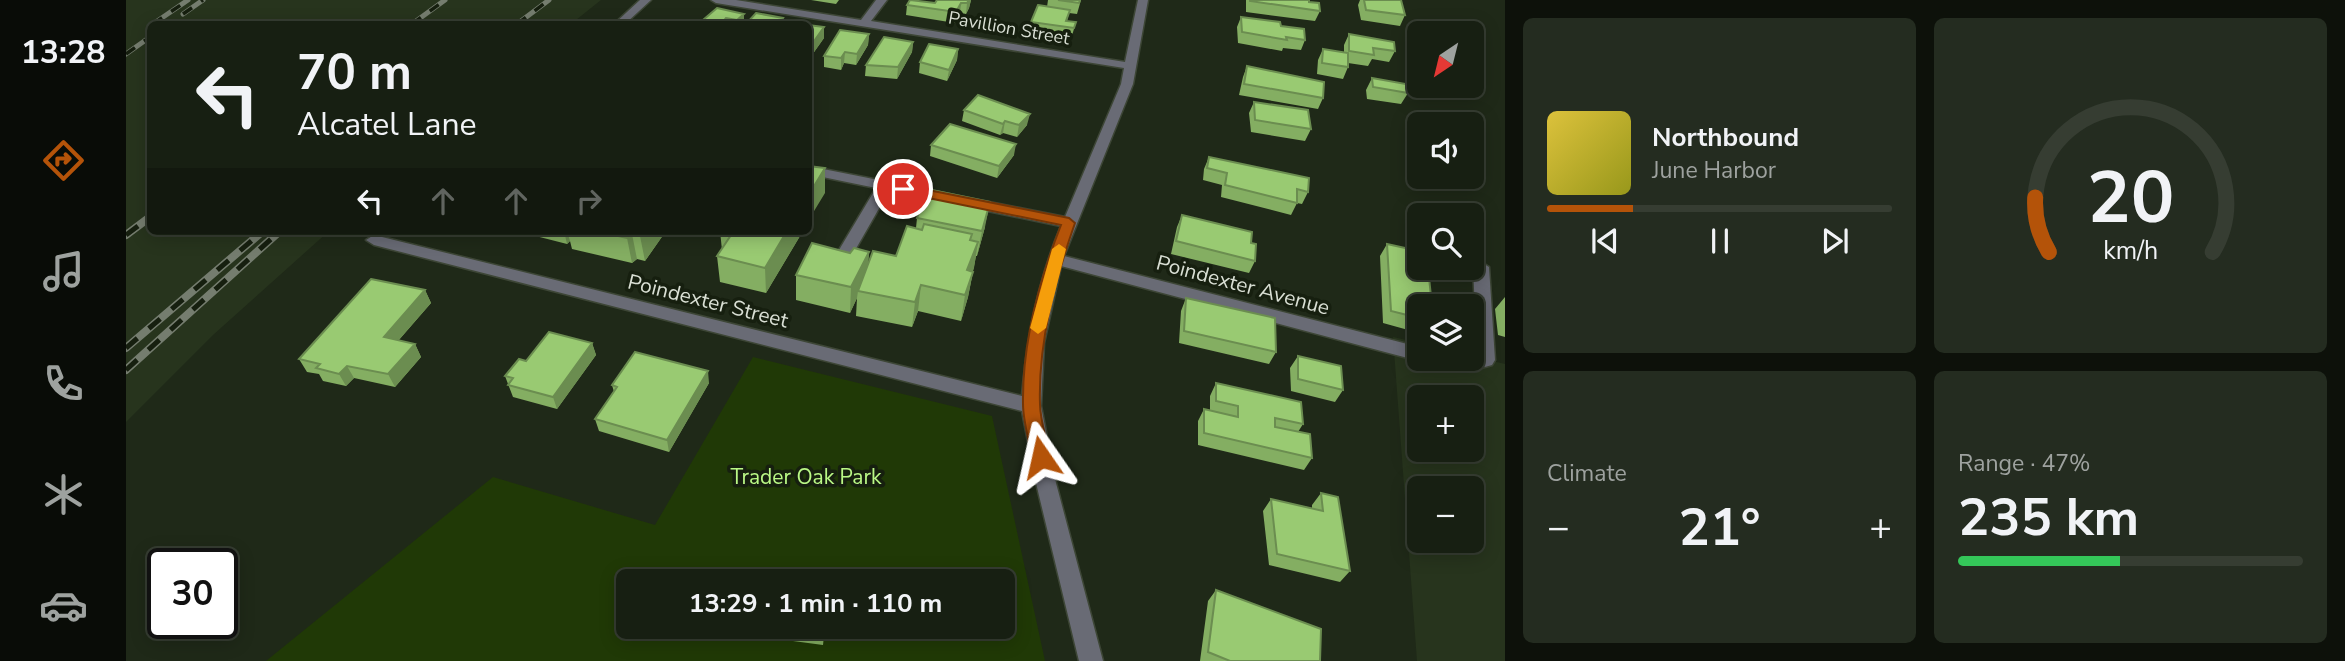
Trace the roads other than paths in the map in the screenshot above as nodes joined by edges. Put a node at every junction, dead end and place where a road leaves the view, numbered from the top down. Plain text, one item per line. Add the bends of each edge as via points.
1 (646, 0) edge
2 (716, 0) edge
3 (882, 0) edge
4 (1143, 0) edge
5 (622, 21) edge
6 (866, 22) junction
7 (1131, 66) junction
8 (812, 171) edge
9 (885, 186) junction
10 (1069, 223) junction
11 (380, 235) edge
12 (844, 255) edge
13 (1055, 259) junction
14 (1484, 329) edge
15 (1407, 351) edge
16 (1484, 360) edge
17 (1031, 406) junction
18 (1091, 661) edge

1 - 5 street
2 - 6 street, Pavillion Street
3 - 6 street
4 - 7 street
6 - 7 street, Pavillion Street
7 - 10 street
8 - 9 street
9 - 10 street
9 - 12 street
10 - 13 street
11 - 17 street, Poindexter Street
13 - 15 street, Poindexter Avenue
13 - 17 street via 1035,343
14 - 16 street
17 - 18 street

